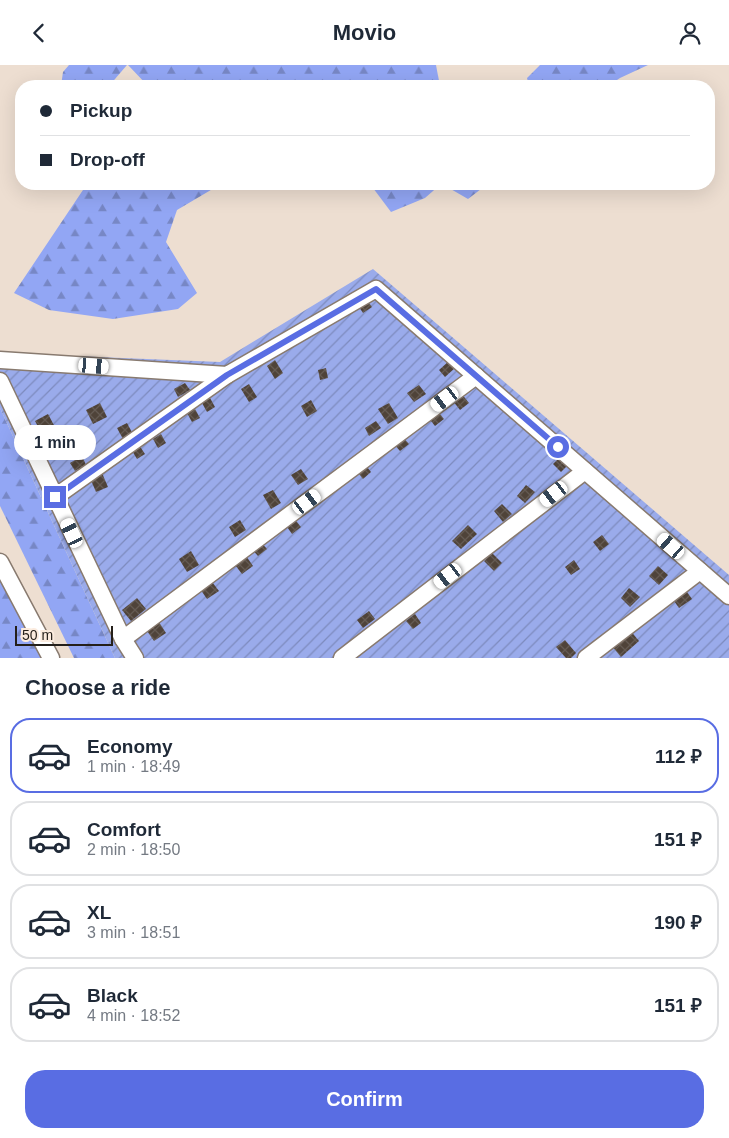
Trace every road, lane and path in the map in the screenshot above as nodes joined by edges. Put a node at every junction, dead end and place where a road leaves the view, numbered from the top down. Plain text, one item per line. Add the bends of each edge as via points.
1 (0, 360) edge
2 (227, 375) junction
3 (476, 375) junction
4 (0, 381) edge
5 (585, 471) junction
6 (55, 497) junction
7 (0, 561) edge
8 (700, 571) junction
9 (729, 596) edge
10 (123, 639) junction
11 (51, 658) edge
12 (135, 658) edge
13 (342, 658) edge
14 (586, 658) edge

1 - 2 street
2 - 3 street via 376,289
2 - 6 street
3 - 5 street
3 - 10 street
4 - 6 street
5 - 8 street
5 - 13 street
6 - 10 street
7 - 11 street
8 - 9 street
8 - 14 street
10 - 12 street

